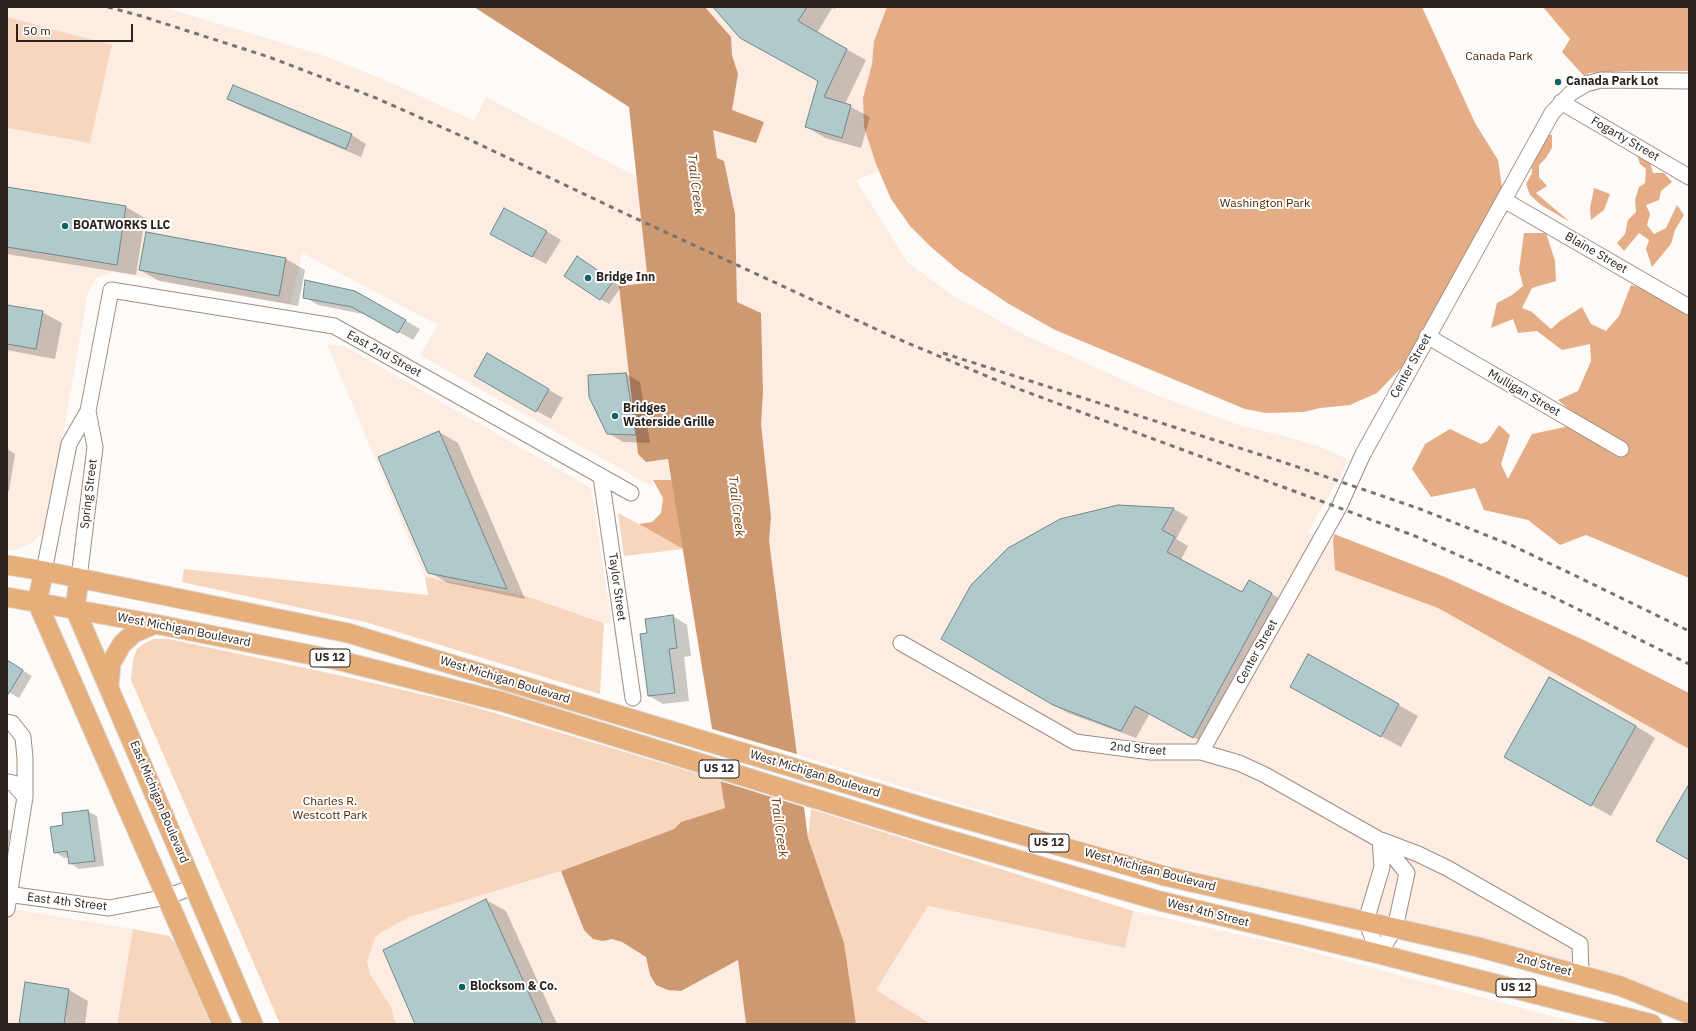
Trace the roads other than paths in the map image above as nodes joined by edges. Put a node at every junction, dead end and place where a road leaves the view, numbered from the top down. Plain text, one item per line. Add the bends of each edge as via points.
1 (1689, 81) edge
2 (1561, 102) junction
3 (1689, 177) edge
4 (1504, 200) junction
5 (111, 290) joint
6 (1689, 307) edge
7 (1427, 336) junction
8 (88, 411) junction
9 (1622, 449) dead end
10 (601, 477) junction
11 (630, 493) dead end
12 (7, 565) edge
13 (44, 571) junction
14 (79, 578) junction
15 (7, 597) edge
16 (37, 602) junction
17 (75, 609) junction
18 (155, 624) junction
19 (901, 643) dead end
20 (109, 686) junction
21 (634, 698) dead end
22 (7, 722) edge
23 (1201, 752) junction
24 (7, 782) edge
25 (25, 797) junction
26 (1380, 840) junction
27 (195, 886) junction
28 (167, 897) junction
29 (8, 899) edge
30 (1160, 901) joint
31 (1366, 921) junction
32 (1395, 928) junction
33 (1379, 954) junction
34 (1581, 975) junction
35 (1689, 1014) edge
36 (222, 1024) edge
37 (254, 1024) edge
38 (1652, 1024) edge

1 - 2 street, Center Street via 1600,80 1586,84
2 - 3 street, Fogarty Street
2 - 4 street, Center Street via 1552,113
4 - 6 street, Blaine Street
4 - 7 street, Center Street
5 - 8 street, Spring Street
5 - 10 street, East 2nd Street via 334,326
7 - 9 street, Mulligan Street
7 - 23 street, Center Street via 1363,454 1339,507
8 - 13 street, Spring Street via 69,444
8 - 14 street, Spring Street via 95,447
10 - 11 street, East 2nd Street
10 - 21 street, Taylor Street
12 - 13 main road, US 12
13 - 14 main road, US 12
13 - 16 main road
14 - 17 main road
14 - 31 main road, West Michigan Boulevard / US 12 via 348,632 933,810 1166,876
15 - 16 main road, US 12
16 - 17 main road, West Michigan Boulevard / US 12
16 - 28 main road
17 - 18 main road, West Michigan Boulevard / US 12
17 - 20 main road, East Michigan Boulevard
18 - 20 main road via 134,633 122,644 111,663
18 - 30 main road, West Michigan Boulevard / US 12 via 337,660 503,702 936,836
19 - 23 street, 2nd Street via 1075,742 1151,752
20 - 27 main road, East Michigan Boulevard
22 - 25 street via 12,723 23,737
23 - 26 street, 2nd Street via 1239,763 1265,775
24 - 25 street via 13,783
25 - 29 street
26 - 31 street via 1382,867
26 - 32 street, 2nd Street via 1407,873
26 - 34 street via 1447,868 1580,944
27 - 28 street, East 4th Street
27 - 37 main road, East Michigan Boulevard
28 - 29 street, East 4th Street via 109,908
28 - 36 main road
30 - 33 main road, West 4th Street / US 12
31 - 32 main road, 2nd Street / US 12
31 - 33 street
32 - 33 street, 2nd Street
32 - 34 main road, 2nd Street / US 12
33 - 38 main road, US 12
34 - 35 main road, 2nd Street / US 12 via 1620,986

